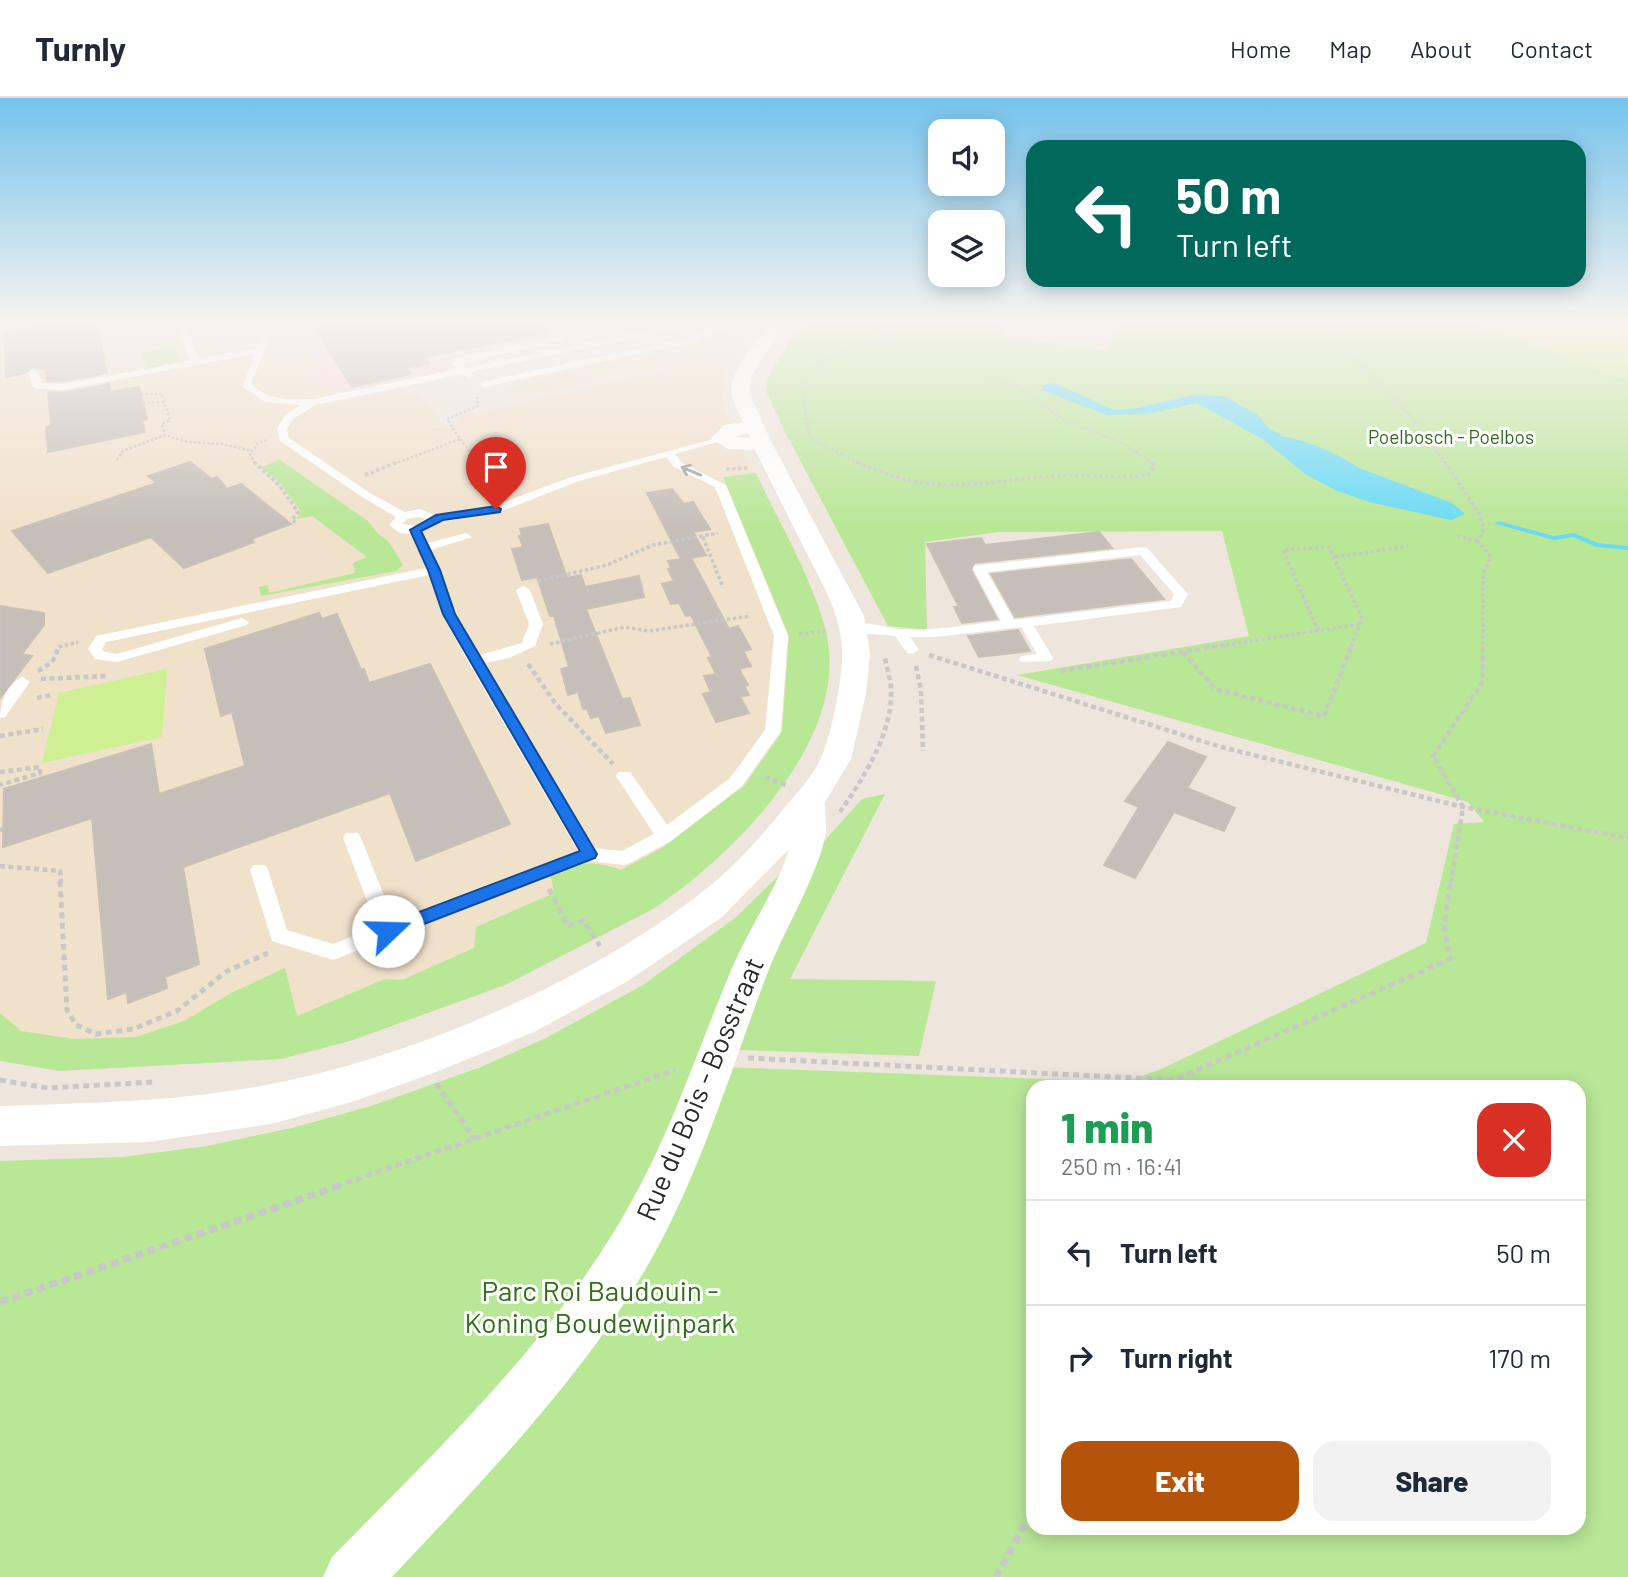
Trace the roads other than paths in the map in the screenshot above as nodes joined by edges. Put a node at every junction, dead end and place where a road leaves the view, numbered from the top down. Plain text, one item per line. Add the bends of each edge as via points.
1 (253, 390) edge
2 (373, 390) edge
3 (395, 390) edge
4 (487, 390) edge
5 (741, 390) edge
6 (498, 393) dead end
7 (399, 400) dead end
8 (314, 402) junction
9 (721, 439) joint
10 (758, 446) junction
11 (668, 452) junction
12 (402, 516) junction
13 (432, 520) junction
14 (415, 530) junction
15 (466, 537) dead end
16 (424, 548) junction
17 (434, 570) junction
18 (523, 590) road end
19 (242, 622) dead end
20 (1009, 624) junction
21 (1026, 624) junction
22 (854, 629) junction
23 (900, 633) junction
24 (912, 650) road end
25 (1026, 659) dead end
26 (474, 660) junction
27 (29, 678) road end
28 (0, 713) edge
29 (624, 776) road end
30 (794, 795) junction
31 (665, 836) junction
32 (352, 838) dead end
33 (589, 854) junction
34 (259, 870) dead end
35 (388, 931) junction
36 (0, 1125) edge
37 (352, 1577) edge

1 - 8 lane via 270,401
2 - 8 lane
3 - 7 lane
4 - 6 lane
5 - 10 street
8 - 12 lane via 289,417 283,437
9 - 10 street
9 - 11 lane
10 - 22 street via 838,590
11 - 13 lane via 564,482 496,509
31 -> 11 lane via 736,782 773,731 781,636 720,485 678,465
12 - 13 lane via 426,513
12 - 14 lane via 397,527
13 - 14 lane
14 - 16 lane
15 - 16 lane
16 - 17 lane
17 - 19 lane via 101,639 95,649 100,656 117,658
17 - 26 lane via 449,614
18 - 26 lane via 536,624 523,648
20 - 21 lane
20 - 21 lane via 978,569 1143,551 1181,594 1176,604 1162,607
20 - 23 lane
21 - 25 lane via 1046,657
22 - 23 lane
22 - 30 street via 855,674 836,759
23 - 24 lane
26 - 33 lane
27 - 28 lane
29 - 31 lane
30 - 36 street via 767,853 709,907 615,970 520,1020 352,1083 271,1104 148,1122
30 - 37 street, Rue du Bois - Bosstraat via 808,840 753,963 686,1136 627,1254 571,1338 524,1395
31 - 33 lane via 624,858
32 - 35 lane
33 - 35 lane
34 - 35 lane via 279,935 333,952

